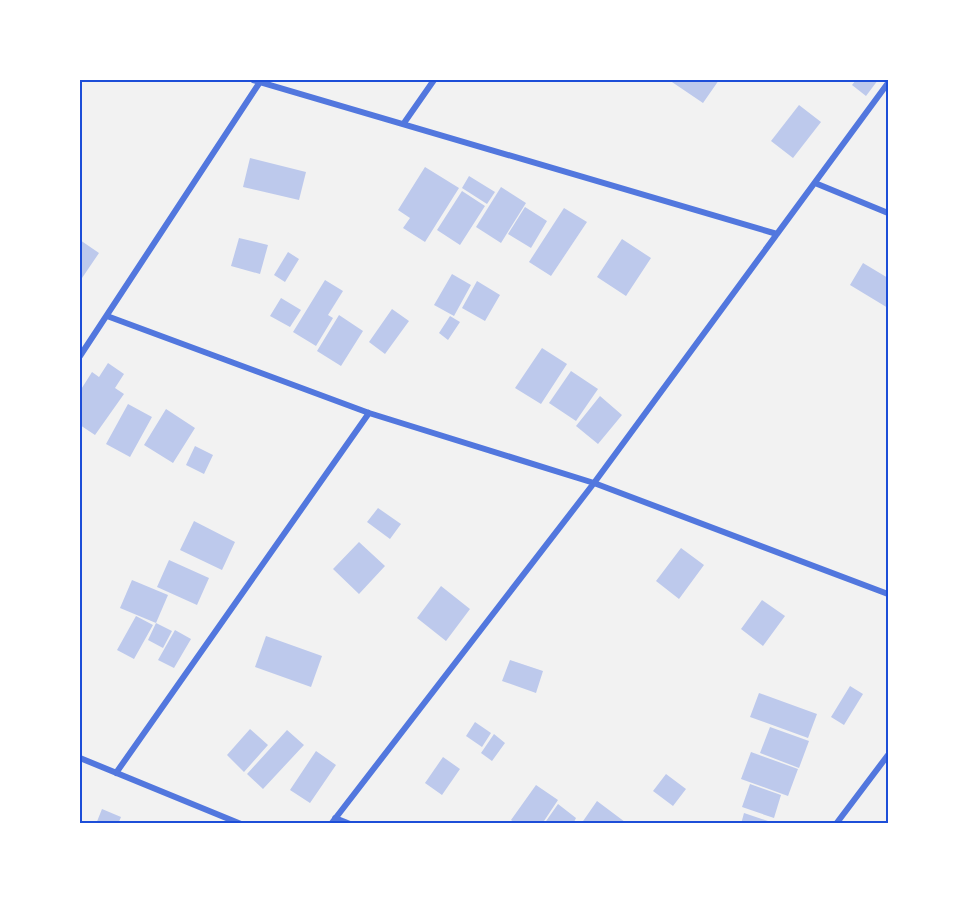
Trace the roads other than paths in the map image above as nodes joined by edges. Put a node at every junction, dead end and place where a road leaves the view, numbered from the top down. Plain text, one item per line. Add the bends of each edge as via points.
1 (434, 80) edge
2 (256, 81) edge
3 (888, 83) edge
4 (404, 123) junction
5 (815, 183) junction
6 (888, 213) edge
7 (777, 234) junction
8 (107, 316) junction
9 (80, 356) edge
10 (369, 413) junction
11 (594, 483) junction
12 (888, 594) edge
13 (888, 755) edge
14 (80, 758) edge
15 (116, 772) junction
16 (333, 821) edge
17 (241, 824) edge
18 (350, 824) edge
19 (836, 824) edge

1 - 4 street
2 - 4 street
2 - 8 street
3 - 5 street
4 - 7 street
5 - 6 street
5 - 7 street
7 - 11 street
8 - 9 street
8 - 10 street
10 - 11 street
10 - 15 street
11 - 12 street
11 - 16 street
13 - 19 street
14 - 15 street
15 - 17 street
16 - 18 street

